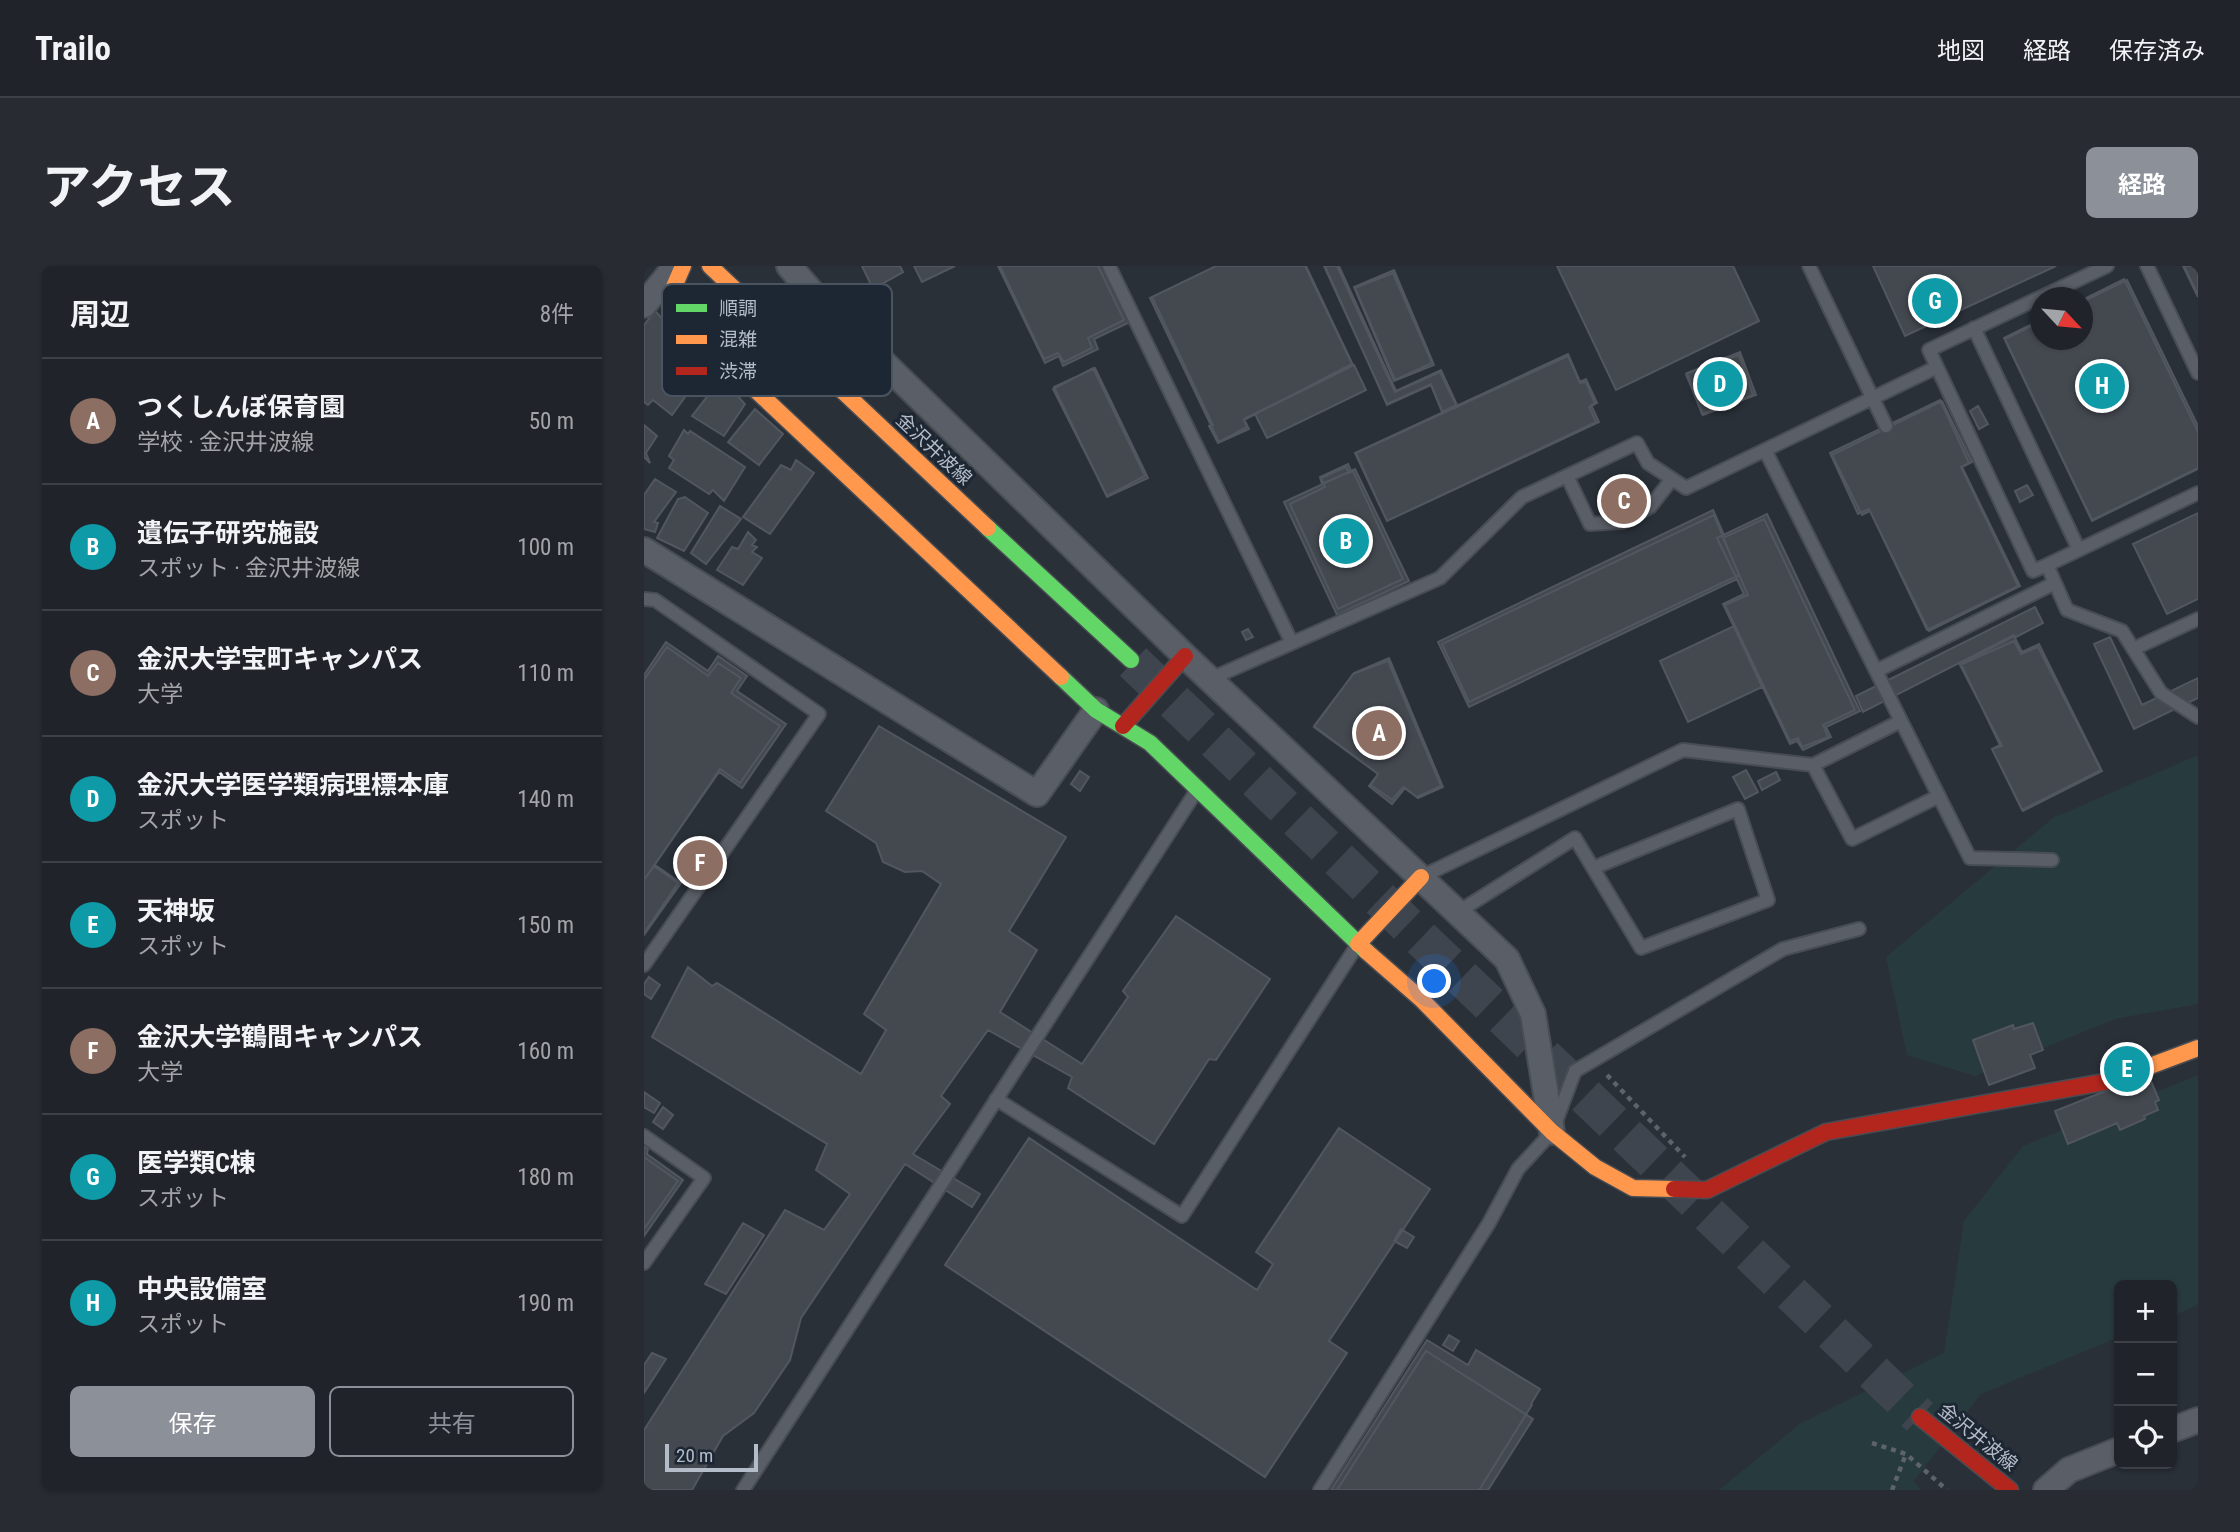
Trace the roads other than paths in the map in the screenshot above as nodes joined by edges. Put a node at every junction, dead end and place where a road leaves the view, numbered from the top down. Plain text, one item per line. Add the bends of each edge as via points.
1 (676, 266) edge
2 (683, 266) edge
3 (710, 266) edge
4 (789, 266) edge
5 (1109, 266) edge
6 (1809, 266) edge
7 (2107, 266) edge
8 (2147, 266) edge
9 (675, 284) edge
10 (729, 284) edge
11 (805, 284) edge
12 (644, 305) edge
13 (1974, 328) junction
14 (1937, 368) junction
15 (892, 371) edge
16 (2198, 373) edge
17 (761, 396) edge
18 (846, 396) edge
19 (1872, 398) junction
20 (1886, 426) dead end
21 (1765, 450) junction
22 (1567, 476) junction
23 (1672, 479) junction
24 (2198, 493) edge
25 (644, 550) edge
26 (2079, 550) junction
27 (2047, 565) junction
28 (2055, 583) junction
29 (644, 599) edge
30 (2198, 619) edge
31 (1292, 643) junction
32 (2133, 649) junction
33 (1185, 656) junction
34 (1131, 660) tunnel mouth
35 (1876, 671) junction
36 (1210, 679) junction
37 (1096, 710) junction
38 (2198, 717) edge
39 (1901, 721) junction
40 (1123, 726) junction
41 (1813, 765) junction
42 (1197, 790) junction
43 (1939, 796) junction
44 (2052, 860) dead end
45 (1593, 868) junction
46 (1421, 877) junction
47 (1458, 912) junction
48 (1859, 929) dead end
49 (1358, 944) junction
50 (644, 965) edge
51 (2198, 1048) edge
52 (996, 1099) junction
53 (1552, 1132) junction
54 (644, 1136) edge
55 (644, 1263) edge
56 (1920, 1417) tunnel mouth
57 (2198, 1420) edge
58 (2177, 1428) edge
59 (2114, 1452) edge
60 (2050, 1489) edge
61 (743, 1490) edge
62 (1320, 1490) edge
63 (2010, 1490) edge

1 - 12 street
2 - 9 street
3 - 10 street, 金沢井波線
4 - 11 street
5 - 31 lane
6 - 19 lane
7 - 13 lane
8 - 16 lane
13 - 14 lane via 1929,350
13 - 26 lane
14 - 19 lane
14 - 27 lane via 2033,571
15 - 33 street
17 - 37 street
18 - 34 street, 金沢井波線
19 - 20 lane
19 - 21 lane
21 - 23 lane via 1686,488
21 - 35 lane
22 - 23 lane via 1636,443 1648,463
22 - 23 lane via 1590,524 1622,522 1650,507
22 - 31 lane via 1522,497 1440,578
24 - 26 lane
25 - 37 street via 1037,794
26 - 27 lane
27 - 28 lane
28 - 32 lane via 2067,610 2122,631
28 - 35 lane
29 - 50 lane via 655,600 819,713
30 - 32 lane
31 - 36 lane
32 - 38 lane via 2161,693
33 - 36 street
33 - 40 street
35 - 39 lane
36 - 46 street
37 - 40 street
39 - 41 lane
39 - 43 lane
40 - 42 street via 1150,743
41 - 43 lane via 1852,839
41 - 46 lane via 1683,750
42 - 49 street
42 - 52 lane
43 - 44 lane via 1970,858
45 - 45 lane via 1641,948 1768,900 1738,809
45 - 47 lane via 1575,838
46 - 47 street
46 - 49 street
47 - 53 street via 1507,959 1533,1014
48 - 53 lane via 1783,949 1575,1071
49 - 52 lane via 1182,1216
49 - 53 street via 1421,999
51 - 53 street via 2104,1083 1826,1132 1707,1190 1633,1188 1595,1167
52 - 61 lane
53 - 62 lane via 1518,1169 1489,1223
54 - 55 lane via 704,1178
56 - 63 street, 金沢井波線
57 - 58 street
59 - 60 street via 2069,1470

